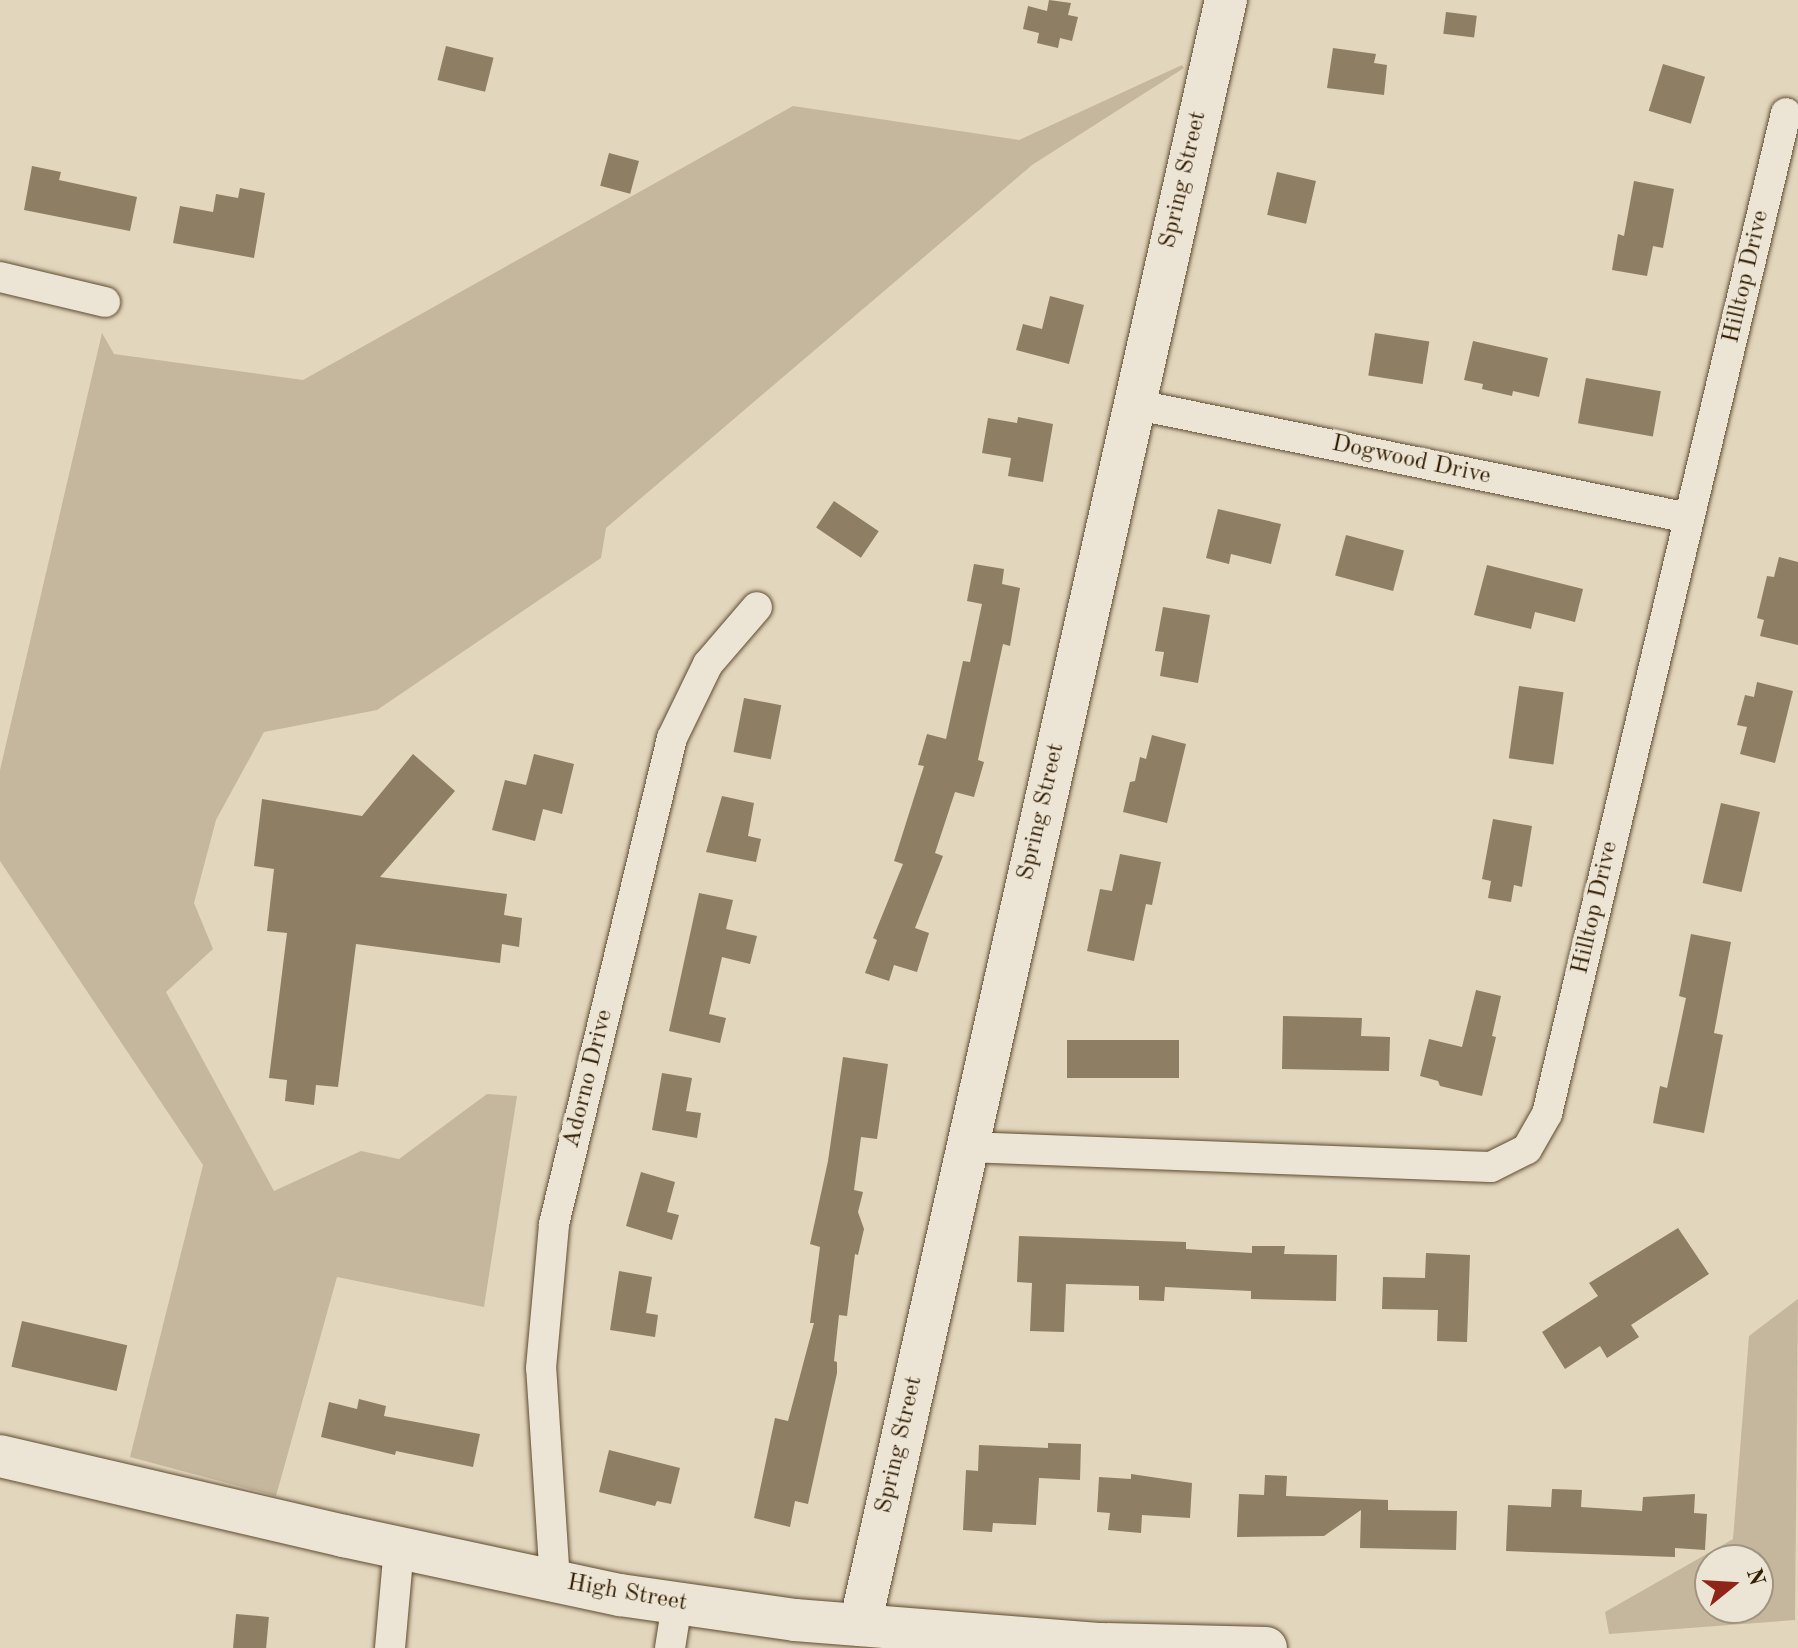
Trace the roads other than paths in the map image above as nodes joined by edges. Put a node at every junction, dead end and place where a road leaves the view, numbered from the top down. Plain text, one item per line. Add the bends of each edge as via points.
1 (1226, 0) edge
2 (1786, 113) dead end
3 (0, 277) edge
4 (105, 302) dead end
5 (1133, 404) junction
6 (1689, 518) junction
7 (757, 607) dead end
8 (967, 1147) junction
9 (0, 1456) edge
10 (399, 1548) junction
11 (555, 1582) junction
12 (677, 1604) junction
13 (860, 1625) junction
14 (390, 1648) edge
15 (670, 1648) edge
16 (1266, 1648) edge

1 - 5 street, Spring Street
2 - 6 street, Hilltop Drive
3 - 4 street
5 - 6 street, Dogwood Drive
5 - 8 street, Spring Street
6 - 8 street, Hilltop Drive via 1547,1114 1527,1149 1491,1167
7 - 11 street, Adorno Drive via 708,664 672,738 554,1224 541,1368
8 - 13 street, Spring Street
9 - 10 street, High Street
10 - 11 street, High Street
10 - 14 street
11 - 12 street, High Street
12 - 13 street, High Street
12 - 15 street
13 - 16 street, High Street via 1101,1644

